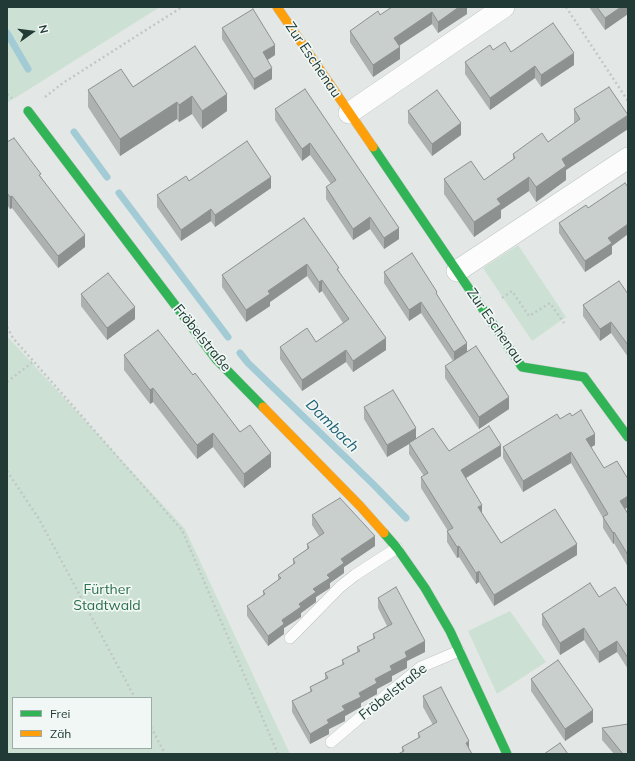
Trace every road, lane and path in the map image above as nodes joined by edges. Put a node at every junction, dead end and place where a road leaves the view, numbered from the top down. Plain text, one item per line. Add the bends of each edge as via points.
1 (182, 7) edge
2 (277, 7) edge
3 (504, 7) edge
4 (566, 7) edge
5 (628, 101) edge
6 (28, 111) joint
7 (349, 112) junction
8 (628, 158) edge
9 (457, 271) junction
10 (500, 299) dead end
11 (564, 323) dead end
12 (7, 327) edge
13 (34, 361) junction
14 (7, 382) edge
15 (628, 437) edge
16 (7, 471) edge
17 (397, 548) junction
18 (290, 638) dead end
19 (460, 651) junction
20 (134, 697) edge
21 (152, 729) edge
22 (331, 742) dead end
23 (502, 752) edge
24 (165, 754) edge
25 (278, 754) edge

1 - 6 path via 63,82
2 - 7 street, Zur Eschenau
3 - 7 street, Zur Eschenau
4 - 5 path
6 - 17 street, Fröbelstraße via 216,359 360,506
7 - 9 street, Zur Eschenau
8 - 9 street
9 - 15 street, Zur Eschenau via 522,367 584,377
10 - 11 path via 512,291 529,316 550,303
12 - 13 path via 13,338
13 - 14 path
13 - 25 path via 182,530
16 - 20 path via 39,519
17 - 18 lane via 354,574
17 - 19 street, Fröbelstraße via 425,588
19 - 22 lane, Fröbelstraße via 421,667
19 - 23 street, Fröbelstraße
21 - 24 path

